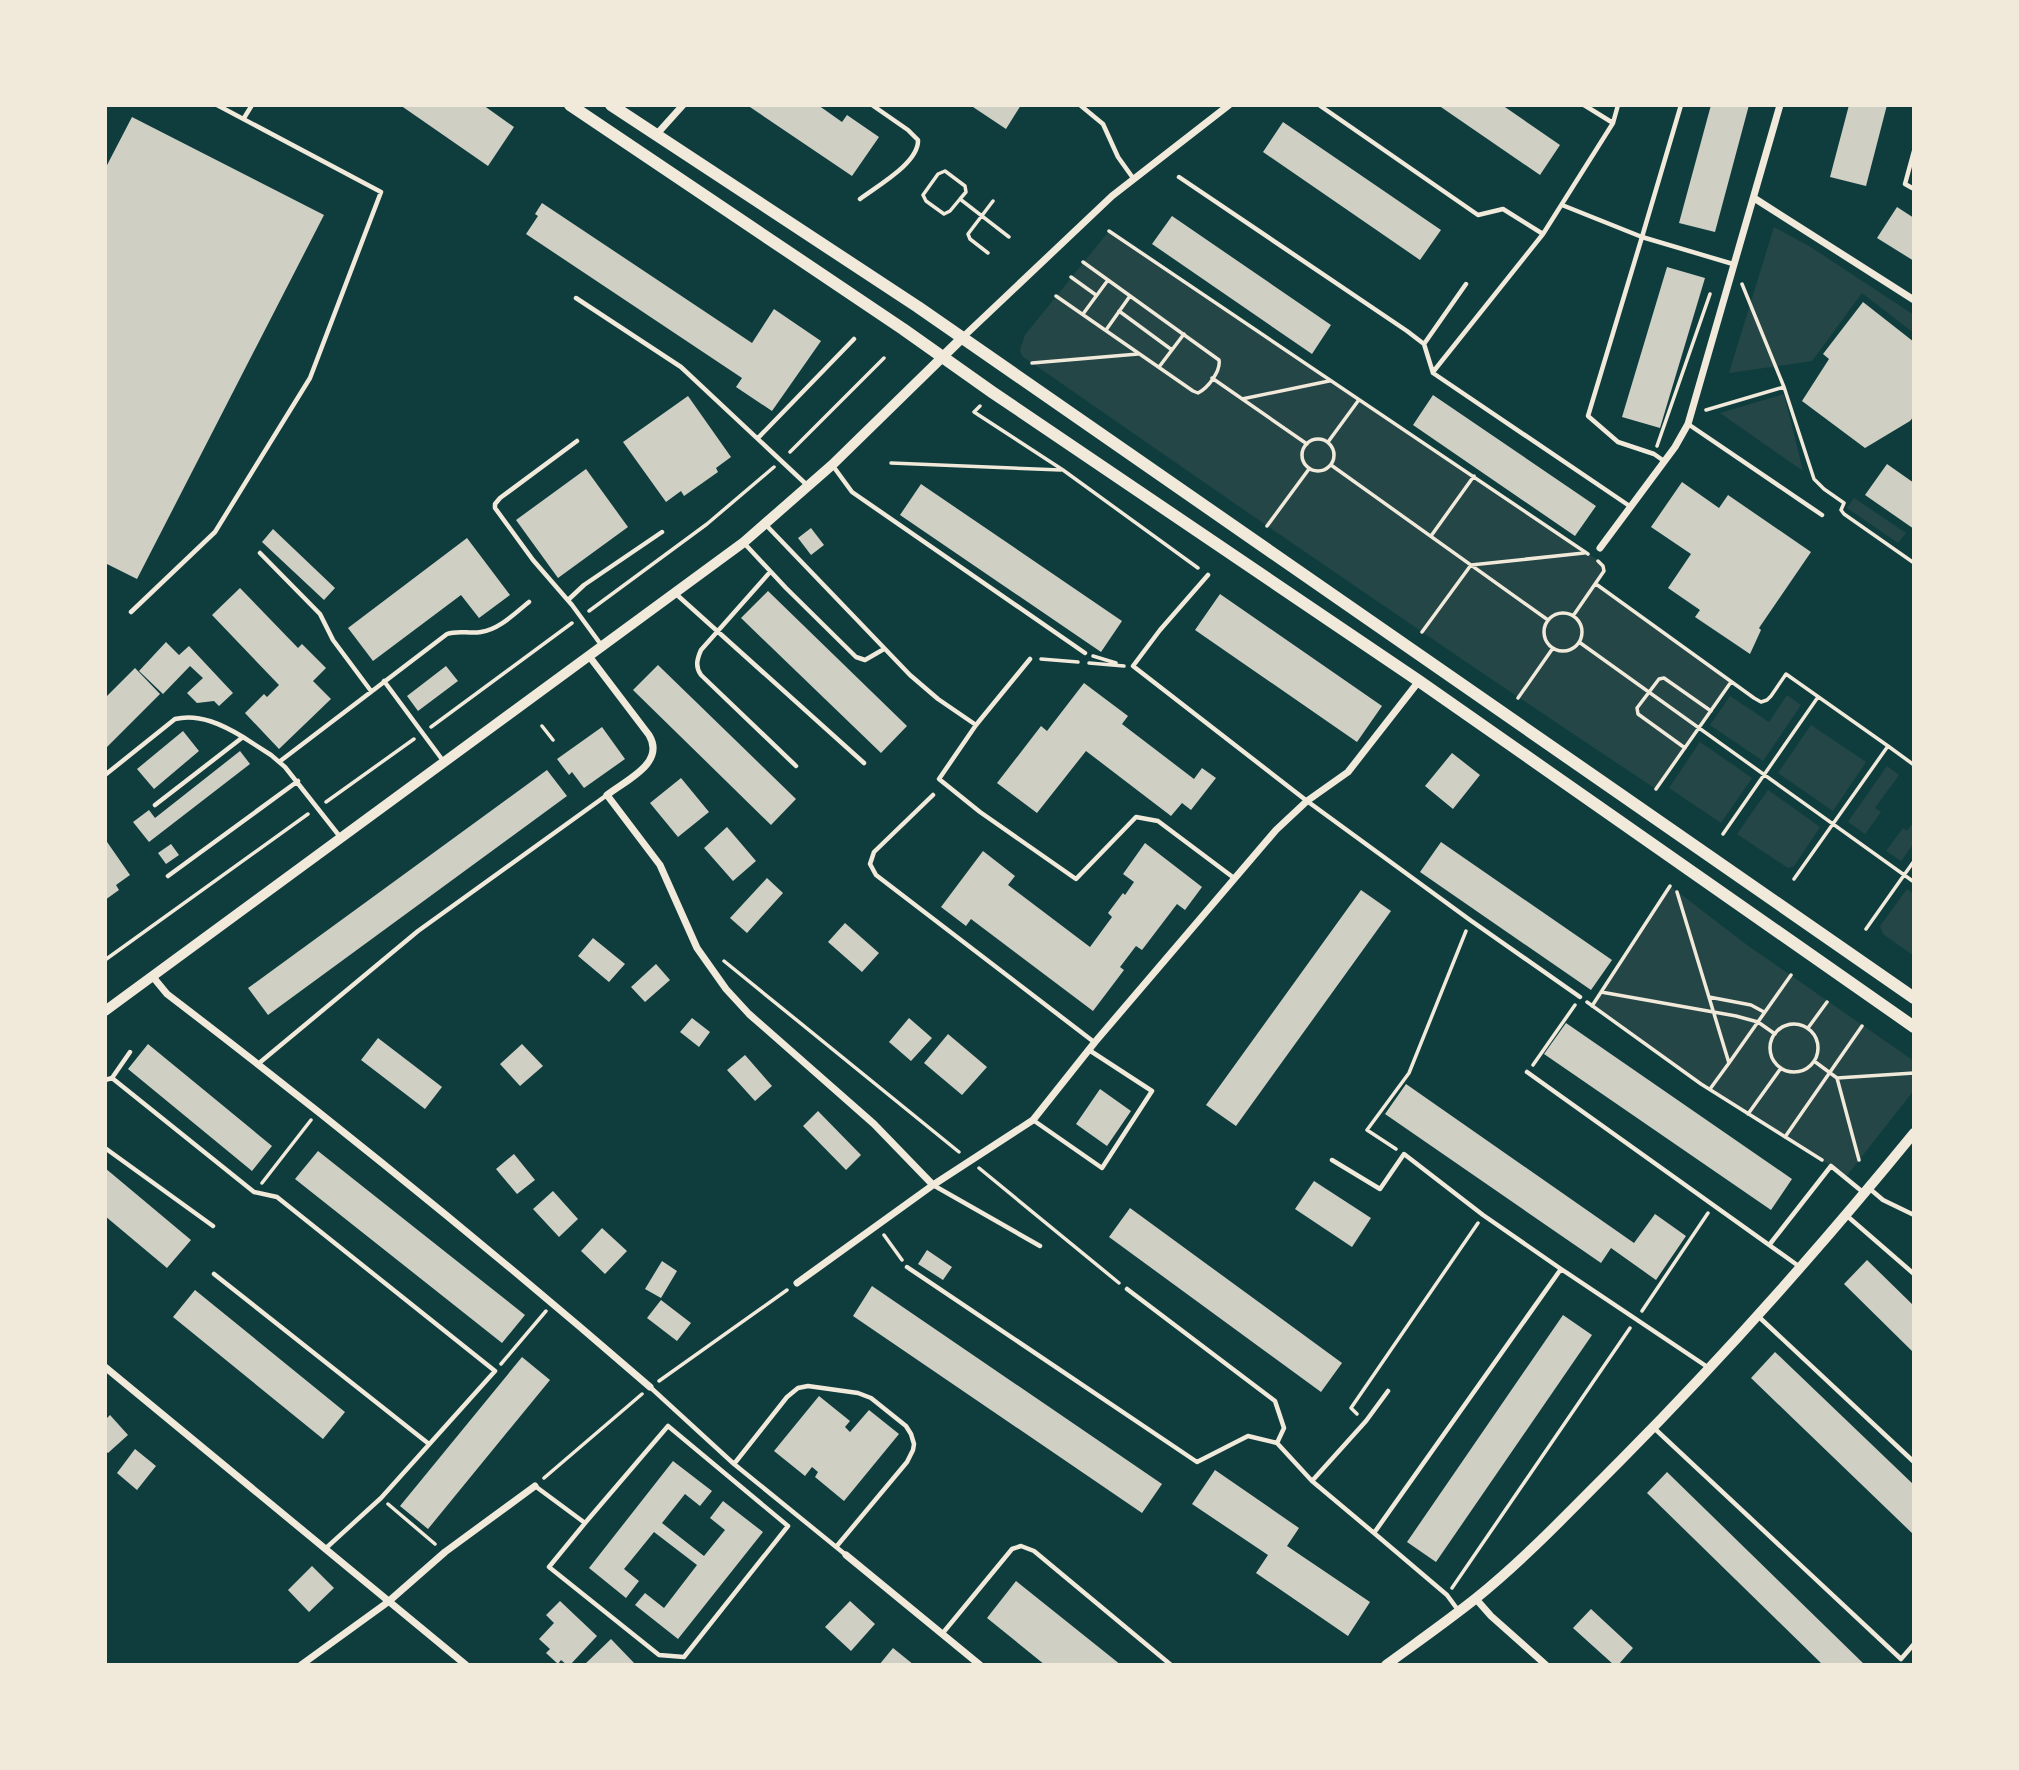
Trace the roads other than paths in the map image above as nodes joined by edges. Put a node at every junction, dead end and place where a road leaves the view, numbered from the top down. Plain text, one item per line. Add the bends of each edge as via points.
1 (217, 105) edge
2 (252, 105) edge
3 (570, 105) edge
4 (611, 105) edge
5 (683, 105) edge
6 (872, 105) edge
7 (1080, 105) edge
8 (1229, 105) edge
9 (1318, 105) edge
10 (1584, 105) edge
11 (1618, 105) edge
12 (1681, 105) edge
13 (1780, 105) edge
14 (244, 118) junction
15 (1613, 123) junction
16 (656, 135) junction
17 (1914, 151) edge
18 (1179, 177) dead end
19 (1133, 178) junction
20 (1914, 190) edge
21 (1754, 198) junction
22 (860, 199) dead end
23 (1562, 205) junction
24 (1543, 234) junction
25 (1642, 237) junction
26 (1734, 265) junction
27 (1466, 284) dead end
28 (576, 298) dead end
29 (1914, 300) edge
30 (962, 338) junction
31 (854, 339) dead end
32 (1424, 344) junction
33 (943, 357) junction
34 (1433, 373) junction
35 (1688, 424) junction
36 (758, 438) junction
37 (577, 441) dead end
38 (1665, 462) junction
39 (832, 465) junction
40 (809, 487) junction
41 (1631, 507) junction
42 (1822, 515) dead end
43 (765, 524) junction
44 (662, 532) dead end
45 (744, 542) junction
46 (1600, 548) dead end
47 (260, 553) dead end
48 (770, 572) junction
49 (1208, 575) road end
50 (675, 593) junction
51 (568, 600) junction
52 (530, 602) dead end
53 (131, 612) dead end
54 (717, 632) junction
55 (603, 647) junction
56 (884, 649) junction
57 (1085, 653) road end
58 (589, 656) junction
59 (1030, 659) dead end
60 (384, 681) junction
61 (1419, 681) junction
62 (371, 691) junction
63 (976, 725) junction
64 (243, 737) junction
65 (279, 762) junction
66 (444, 763) junction
67 (864, 763) dead end
68 (796, 766) dead end
69 (105, 775) edge
70 (298, 781) junction
71 (607, 795) junction
72 (933, 796) dead end
73 (1307, 801) junction
74 (155, 805) dead end
75 (342, 838) junction
76 (168, 876) dead end
77 (1235, 878) junction
78 (153, 977) junction
79 (1580, 998) road end
80 (1914, 998) edge
81 (105, 1011) edge
82 (1914, 1027) edge
83 (1095, 1042) junction
84 (1089, 1050) junction
85 (130, 1052) dead end
86 (258, 1064) junction
87 (1527, 1072) road end
88 (112, 1078) junction
89 (105, 1080) edge
90 (1033, 1120) junction
91 (1914, 1133) edge
92 (105, 1148) edge
93 (1332, 1160) dead end
94 (933, 1185) junction
95 (1867, 1191) junction
96 (1846, 1215) junction
97 (1914, 1215) edge
98 (213, 1226) dead end
99 (1770, 1244) junction
100 (1040, 1246) dead end
101 (908, 1267) road end
102 (1801, 1267) junction
103 (1561, 1269) junction
104 (215, 1273) dead end
105 (1914, 1274) edge
106 (797, 1283) road end
107 (1126, 1289) road end
108 (1758, 1317) junction
109 (105, 1367) edge
110 (1710, 1368) junction
111 (650, 1387) joint
112 (1388, 1391) dead end
113 (1653, 1427) junction
114 (1277, 1443) junction
115 (429, 1444) junction
116 (1914, 1462) edge
117 (734, 1464) junction
118 (1312, 1481) junction
119 (535, 1486) joint
120 (584, 1523) junction
121 (1374, 1533) junction
122 (836, 1547) junction
123 (324, 1549) junction
124 (846, 1555) joint
125 (1476, 1599) junction
126 (388, 1602) junction
127 (1459, 1612) junction
128 (942, 1634) junction
129 (1914, 1644) edge
130 (302, 1665) edge
131 (466, 1665) edge
132 (980, 1665) edge
133 (1171, 1665) edge
134 (1386, 1665) edge
135 (1546, 1665) edge

1 - 14 lane
2 - 14 lane
3 - 33 main road
4 - 16 main road
5 - 16 street
6 - 22 lane via 908,130 919,148 912,159
7 - 19 lane via 1102,124
8 - 19 street
9 - 24 lane via 1478,215 1503,209
10 - 15 lane
11 - 15 lane
12 - 25 lane
13 - 21 street
14 - 53 lane via 381,192 310,379 215,532
15 - 23 lane
16 - 30 main road
17 - 20 lane via 1905,184
18 - 32 lane
19 - 30 street
21 - 26 street
21 - 29 street
23 - 24 lane
23 - 25 lane
24 - 34 lane
25 - 26 lane
25 - 38 lane via 1588,416 1618,442
26 - 35 street
27 - 32 lane
28 - 36 lane via 681,367
30 - 33 main road
30 - 80 main road
31 - 36 lane
32 - 34 lane
33 - 39 main road
33 - 61 main road
34 - 41 lane
35 - 38 street
35 - 42 lane
36 - 40 lane
37 - 51 lane via 495,504 533,560
38 - 41 street
39 - 40 main road
39 - 57 lane via 852,492
40 - 43 main road
41 - 46 street
43 - 45 main road
43 - 56 lane
44 - 51 lane
45 - 48 lane
45 - 50 main road
47 - 62 lane via 320,614 333,640
48 - 54 lane
48 - 56 lane via 856,657 865,660
49 - 73 lane via 1133,666
50 - 54 lane
50 - 55 main road
51 - 55 lane
52 - 60 lane via 491,629 447,634
54 - 67 lane
54 - 68 lane via 698,656 698,671
55 - 58 main road
56 - 63 lane via 928,691
58 - 66 main road
58 - 71 street via 654,745 649,763
59 - 63 lane
60 - 62 lane
60 - 66 lane
61 - 73 street via 1348,772
61 - 82 main road
62 - 65 lane
63 - 77 lane via 939,779 1076,879 1136,817 1158,821
64 - 65 lane
64 - 69 lane via 206,720 175,719
64 - 74 lane
65 - 70 lane
66 - 75 main road
70 - 75 lane
70 - 76 lane
71 - 86 lane via 418,931
71 - 94 street via 660,866 697,948 732,996 862,1113
72 - 83 lane via 874,852 870,863 876,875
73 - 77 street
73 - 79 lane
75 - 78 main road
77 - 83 street
78 - 81 main road
78 - 86 street via 167,994
83 - 84 street
84 - 90 street
84 - 90 lane via 1152,1091 1102,1168
85 - 88 lane
86 - 111 street
87 - 99 lane
88 - 89 lane
88 - 115 lane via 254,1192 277,1197 495,1371
90 - 94 street
91 - 95 street
92 - 98 lane
93 - 103 lane via 1380,1189 1404,1154
94 - 100 lane
94 - 106 street
95 - 96 street
95 - 97 lane
95 - 99 lane via 1831,1166
96 - 102 street
96 - 105 lane
99 - 102 lane
101 - 114 lane via 1197,1462 1248,1436
102 - 108 street
103 - 110 lane
103 - 121 lane
104 - 115 lane
107 - 114 lane via 1275,1401 1284,1428
108 - 110 street
108 - 116 lane
109 - 123 street
110 - 113 street
111 - 117 lane
112 - 118 lane
113 - 125 street
113 - 129 lane via 1901,1659
114 - 118 lane
115 - 123 lane via 381,1498
117 - 122 lane
117 - 122 lane via 798,1388 858,1392 876,1401 909,1430 913,1450
118 - 121 lane
119 - 120 lane
119 - 126 street via 445,1552
120 - 120 lane via 668,1426 788,1526 684,1657 659,1656 549,1567
121 - 127 lane via 1447,1595
122 - 124 lane
123 - 126 street
124 - 128 street
125 - 127 street
125 - 135 street
126 - 130 street
126 - 131 street
127 - 134 street
128 - 132 street
128 - 133 lane via 1012,1549 1021,1546 1034,1551

